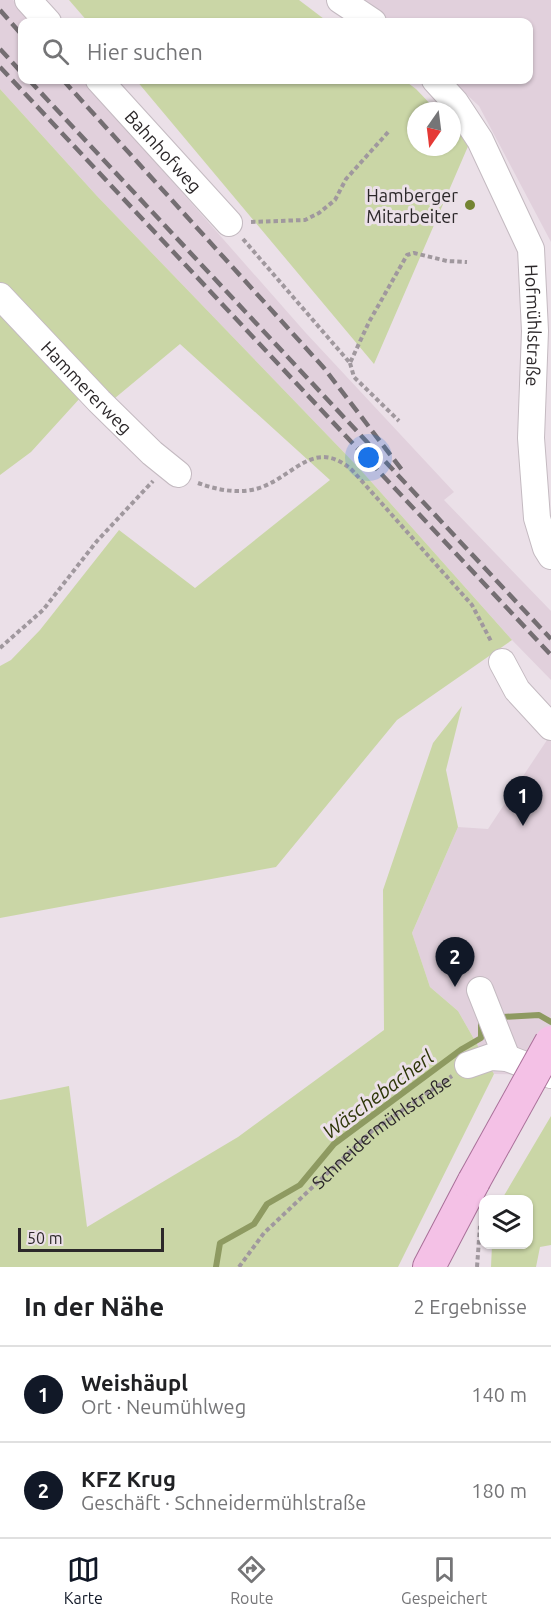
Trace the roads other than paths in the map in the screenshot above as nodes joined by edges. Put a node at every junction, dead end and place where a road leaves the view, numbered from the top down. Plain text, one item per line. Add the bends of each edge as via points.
1 (28, 0) edge
2 (340, 0) edge
3 (44, 18) edge
4 (367, 18) edge
5 (103, 84) edge
6 (439, 84) edge
7 (229, 223) road end
8 (0, 296) edge
9 (172, 471) road end
10 (551, 556) edge
11 (502, 662) road end
12 (551, 727) edge
13 (480, 990) dead end
14 (551, 1042) edge
15 (507, 1058) junction
16 (468, 1065) road end
17 (551, 1075) edge
18 (429, 1267) edge

1 - 3 street
2 - 4 street
5 - 7 street, Bahnhofweg
6 - 10 street, Hofmühlstraße via 480,140 531,249 535,331 531,449 537,518
8 - 9 street, Hammererweg
11 - 12 street via 517,690
13 - 15 street
14 - 18 main road, bridge
15 - 16 street, Schneidermühlstraße via 491,1057
15 - 17 street, Schneidermühlstraße

